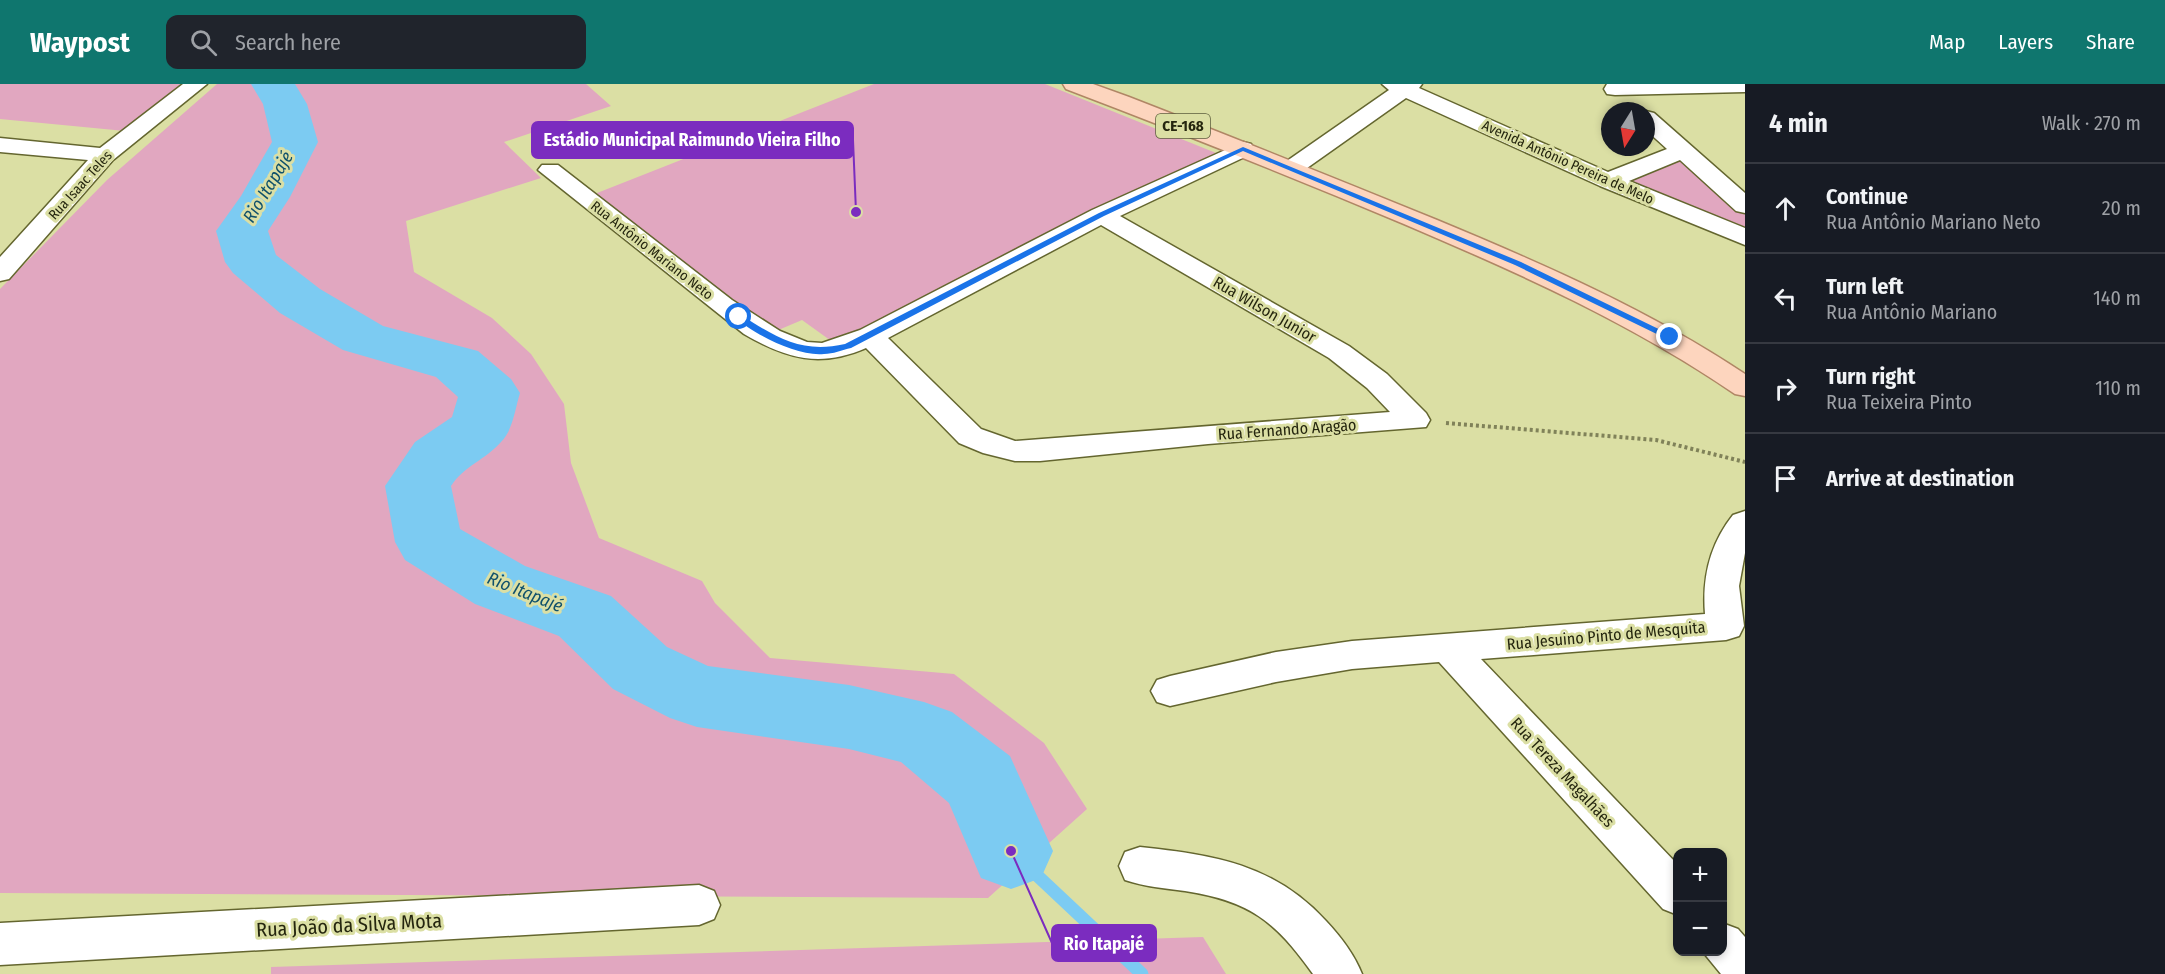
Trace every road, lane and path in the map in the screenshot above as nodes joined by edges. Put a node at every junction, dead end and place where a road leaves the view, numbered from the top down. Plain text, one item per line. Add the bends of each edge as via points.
1 (196, 84) edge
2 (1074, 84) edge
3 (1403, 85) edge
4 (1612, 86) edge
5 (1745, 87) edge
6 (1629, 102) edge
7 (1655, 126) edge
8 (0, 144) edge
9 (1243, 149) junction
10 (1682, 151) junction
11 (105, 154) junction
12 (1292, 168) junction
13 (550, 170) dead end
14 (1608, 181) junction
15 (1745, 206) edge
16 (1101, 215) junction
17 (1745, 237) edge
18 (0, 273) edge
19 (870, 336) junction
20 (1745, 387) edge
21 (1415, 420) junction
22 (1745, 462) edge
23 (1745, 523) edge
24 (1735, 634) edge
25 (1449, 648) junction
26 (1170, 691) dead end
27 (1140, 866) dead end
28 (1673, 891) edge
29 (699, 905) dead end
30 (0, 944) edge
31 (1727, 949) edge
32 (1745, 968) edge
33 (1340, 974) edge

1 - 11 street, Rua Isaac Teles
2 - 9 main road, CE-168
3 - 12 street
3 - 14 street, Avenida Antônio Pereira de Melo
4 - 5 street
4 - 6 street
7 - 10 street
8 - 11 street
9 - 12 main road, CE-168
9 - 16 street
10 - 14 street
10 - 15 street
11 - 18 street, Rua Isaac Teles
12 - 20 main road, CE-168 via 1591,298 1670,337
13 - 19 street, Rua Antônio Mariano Neto via 739,317 784,342 823,352
14 - 17 street, Avenida Antônio Pereira de Melo
16 - 19 street
16 - 21 street, Rua Wilson Junior via 1339,352 1377,381
19 - 21 street, Rua Fernando Aragão via 970,436 1015,451
21 - 22 path via 1656,440
23 - 24 street, Rua Jesuino Pinto de Mesquita via 1726,560 1722,581 1721,609
24 - 25 street, Rua Jesuino Pinto de Mesquita
25 - 26 street, Rua Jesuino Pinto de Mesquita via 1352,655
25 - 28 street, Rua Tereza Magalhães
27 - 33 street via 1240,881 1265,893 1287,908
29 - 30 street, Rua João da Silva Mota
31 - 32 street

